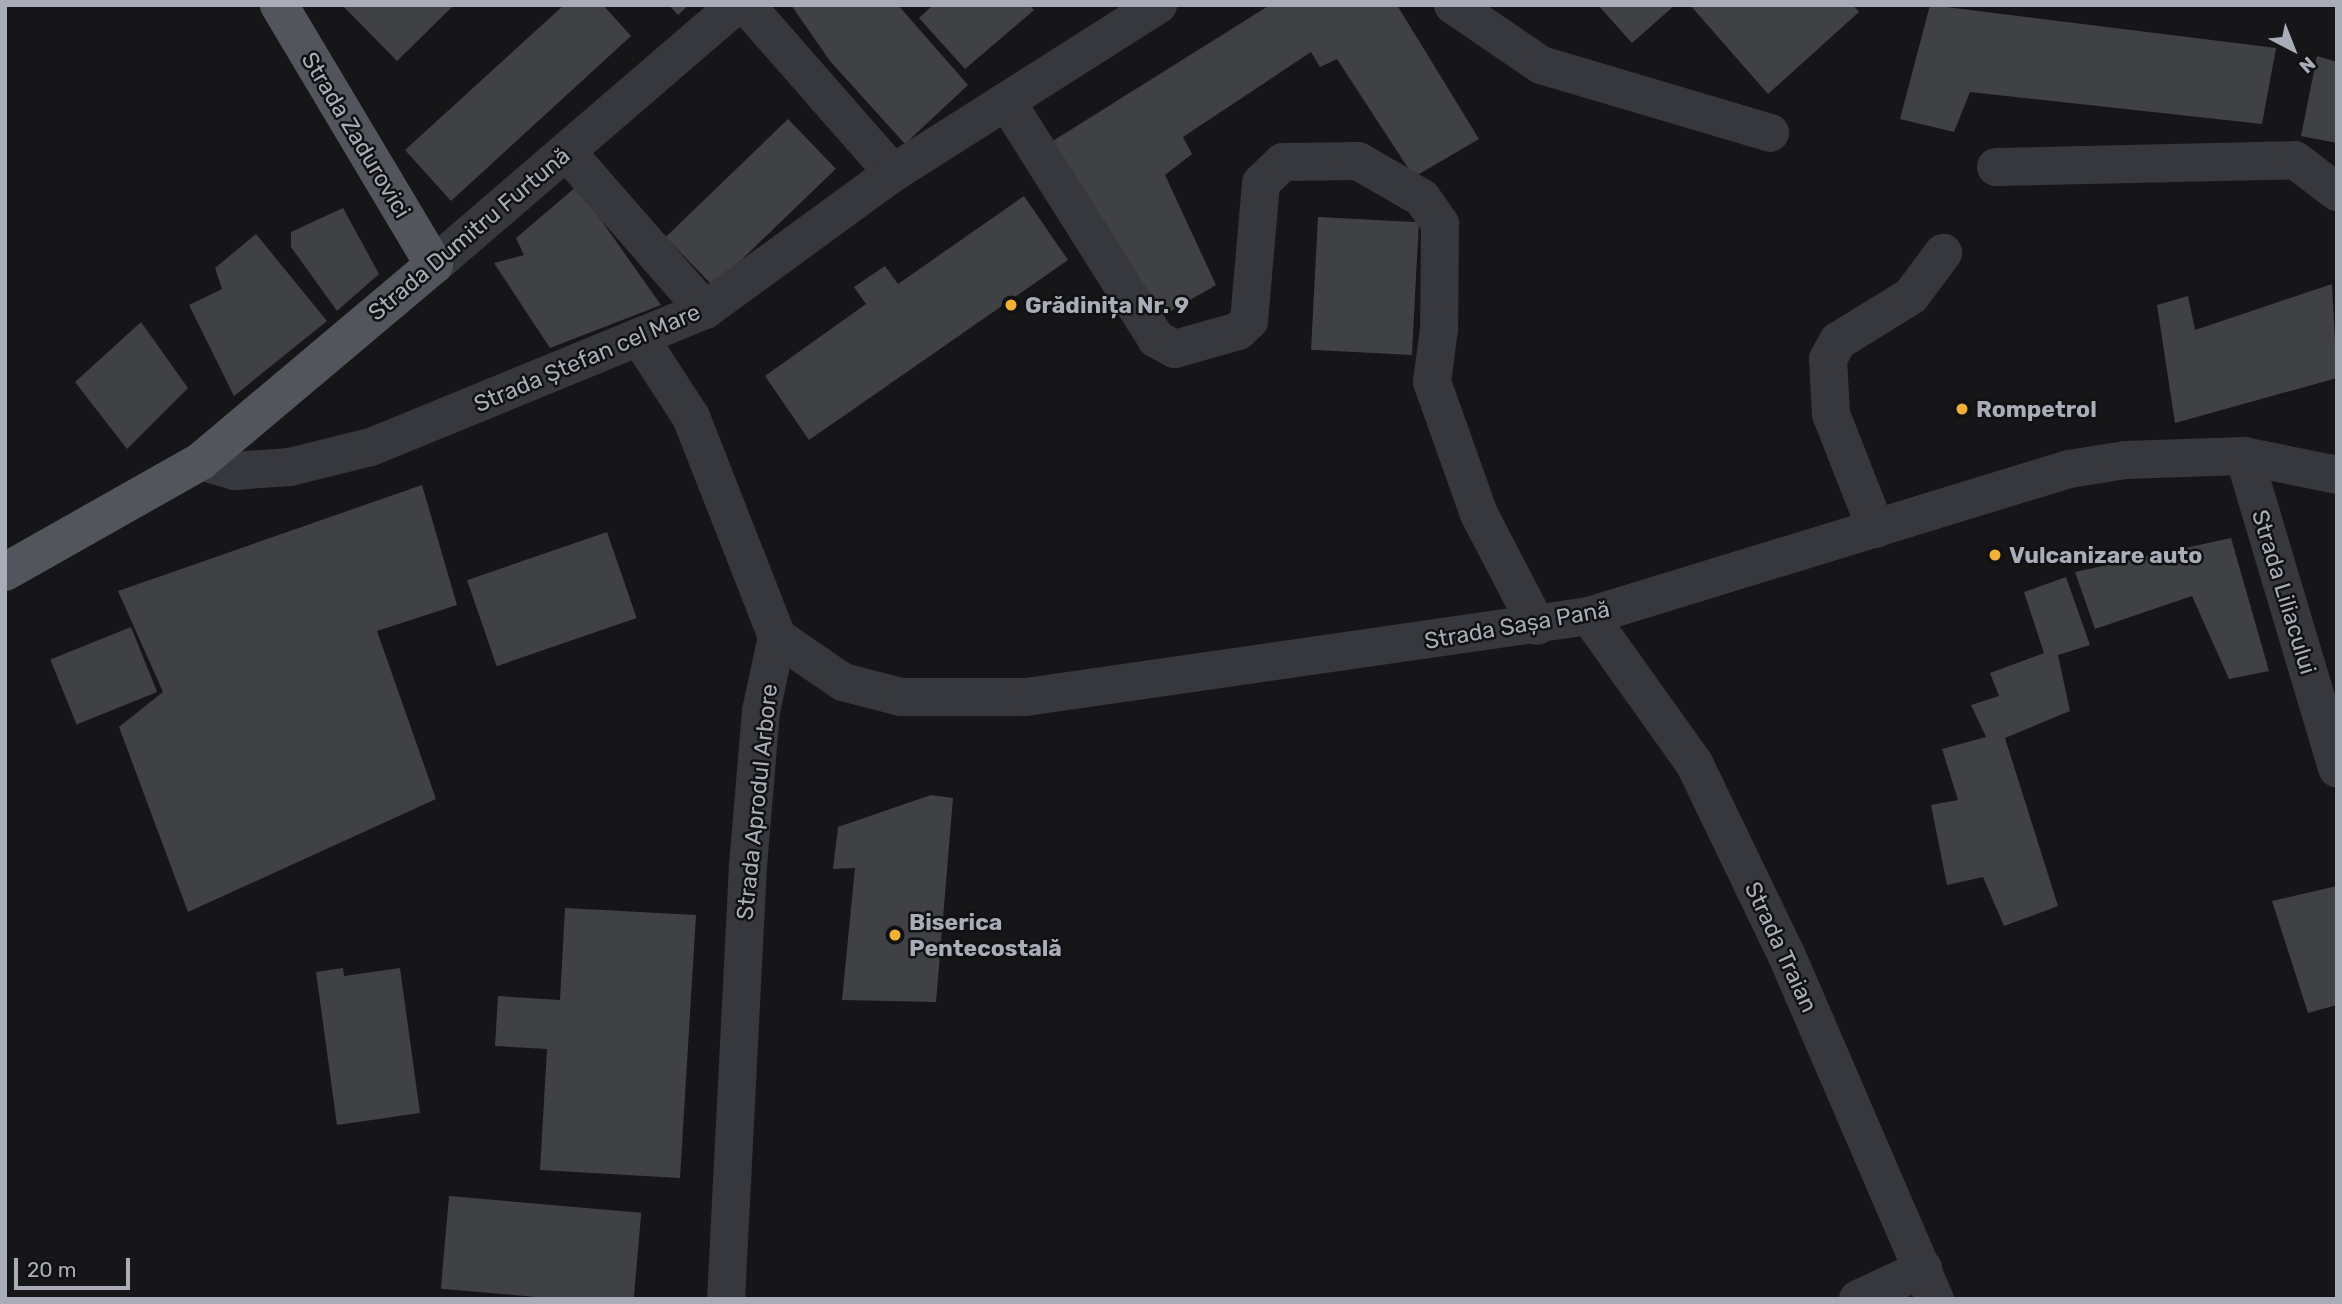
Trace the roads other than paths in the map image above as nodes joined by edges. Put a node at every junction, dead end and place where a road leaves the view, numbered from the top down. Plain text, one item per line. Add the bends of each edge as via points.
1 (279, 5) edge
2 (736, 5) edge
3 (746, 5) edge
4 (1158, 5) edge
5 (1453, 5) edge
6 (1007, 102) junction
7 (1770, 133) dead end
8 (567, 152) junction
9 (1996, 167) dead end
10 (893, 173) junction
11 (2337, 192) edge
12 (1943, 253) dead end
13 (434, 264) junction
14 (705, 310) junction
15 (639, 337) junction
16 (2244, 456) junction
17 (201, 461) junction
18 (2337, 475) edge
19 (1876, 529) junction
20 (5, 572) edge
21 (1589, 616) junction
22 (1538, 626) junction
23 (777, 637) junction
24 (2337, 768) edge
25 (1929, 1284) edge
26 (726, 1299) edge
27 (1858, 1299) edge

1 - 13 main road, Strada Zadurovici
2 - 8 street, Strada Dumitru Furtună
3 - 10 street
4 - 6 street, Strada Ștefan cel Mare
5 - 7 street via 1541,65
6 - 10 street, Strada Ștefan cel Mare
6 - 22 street via 1156,339 1175,349 1238,331 1249,321 1261,183 1283,162 1357,161 1422,198 1440,224 1432,382 1479,514
8 - 13 street, Strada Dumitru Furtună
8 - 14 street
9 - 11 street via 2295,160
10 - 14 street, Strada Ștefan cel Mare
12 - 19 street via 1911,296 1838,341 1828,359 1831,414
13 - 17 main road, Strada Dumitru Furtună
14 - 15 street, Strada Ștefan cel Mare
15 - 17 street, Strada Ștefan cel Mare via 371,447 290,467 234,471
15 - 23 street via 691,417
16 - 18 street, Strada Sașa Pană
16 - 19 street, Strada Sașa Pană via 2125,460 2069,470
16 - 24 street, Strada Liliacului
17 - 20 main road
19 - 21 street, Strada Sașa Pană
21 - 22 street, Strada Sașa Pană
21 - 25 street, Strada Traian via 1694,763
22 - 23 street, Strada Sașa Pană via 985,698 901,697 844,682
23 - 26 street, Strada Aprodul Arbore via 761,711 748,866
25 - 27 street

